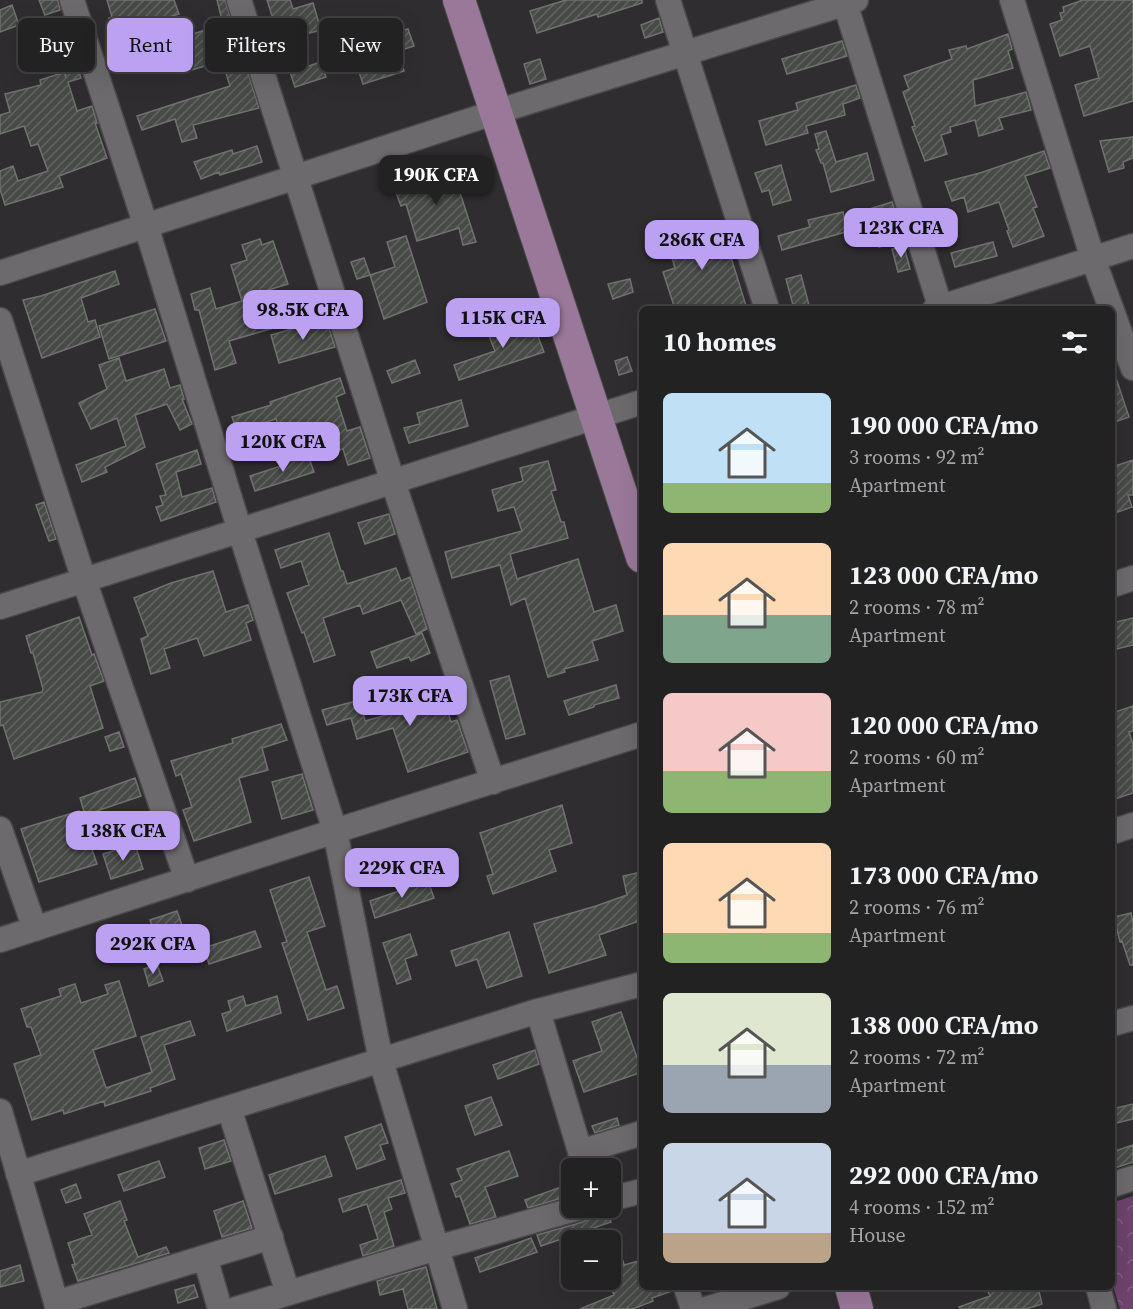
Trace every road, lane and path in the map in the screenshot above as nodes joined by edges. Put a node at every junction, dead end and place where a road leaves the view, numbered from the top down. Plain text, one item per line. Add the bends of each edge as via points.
1 (72, 0) edge
2 (239, 0) edge
3 (459, 0) edge
4 (668, 0) edge
5 (1012, 0) edge
6 (848, 1) edge
7 (684, 54) junction
8 (496, 112) junction
9 (296, 177) junction
10 (146, 226) junction
11 (1133, 246) edge
12 (1093, 259) junction
13 (0, 273) edge
14 (766, 306) edge
15 (938, 306) edge
16 (945, 306) edge
17 (1110, 306) edge
18 (1115, 319) edge
19 (0, 320) edge
20 (1133, 368) edge
21 (639, 403) edge
22 (597, 417) junction
23 (393, 482) junction
24 (240, 531) junction
25 (639, 548) edge
26 (1133, 578) edge
27 (84, 580) junction
28 (1115, 584) edge
29 (0, 607) edge
30 (639, 735) edge
31 (493, 782) junction
32 (1133, 825) edge
33 (0, 829) edge
34 (335, 831) junction
35 (1115, 831) edge
36 (187, 880) junction
37 (35, 929) junction
38 (0, 940) edge
39 (639, 985) edge
40 (538, 1011) junction
41 (1133, 1018) edge
42 (1115, 1023) edge
43 (381, 1061) junction
44 (229, 1108) junction
45 (0, 1112) edge
46 (639, 1139) edge
47 (5, 1148) edge
48 (582, 1158) edge
49 (588, 1158) edge
50 (18, 1174) junction
51 (1133, 1178) edge
52 (1115, 1184) edge
53 (639, 1192) edge
54 (621, 1196) edge
55 (561, 1213) edge
56 (271, 1237) junction
57 (437, 1248) junction
58 (205, 1257) junction
59 (687, 1290) edge
60 (768, 1290) edge
61 (852, 1290) edge
62 (1099, 1290) edge
63 (288, 1293) junction
64 (57, 1306) edge
65 (220, 1309) edge
66 (236, 1309) edge
67 (455, 1309) edge
68 (693, 1309) edge
69 (706, 1309) edge
70 (857, 1309) edge
71 (1104, 1309) edge

1 - 10 street
2 - 9 street
3 - 8 main road
4 - 7 street
5 - 12 street
6 - 7 street
6 - 15 street
7 - 8 street
7 - 14 street
8 - 9 street
8 - 22 main road
9 - 10 street
9 - 23 street
10 - 13 street
10 - 24 street
11 - 12 street
12 - 16 street
12 - 17 street
18 - 20 street
19 - 27 street
21 - 22 street
22 - 23 street
22 - 25 main road
23 - 24 street
23 - 31 street
24 - 27 street
24 - 34 street
26 - 28 street
27 - 29 street
27 - 36 street
30 - 31 street
31 - 34 street
32 - 35 street
33 - 37 street
34 - 36 street
34 - 43 street
36 - 37 street
37 - 38 street
39 - 40 street
40 - 43 street
40 - 48 street
41 - 42 street
43 - 44 street
43 - 57 street
44 - 50 street
44 - 56 street
45 - 47 street
46 - 49 street
47 - 50 street
50 - 64 street
51 - 52 street
53 - 54 street
55 - 57 street
56 - 58 street
56 - 63 street
57 - 63 street
57 - 67 street
58 - 64 street
58 - 65 street
59 - 68 street
60 - 69 street
61 - 70 main road
62 - 71 street
63 - 66 street

